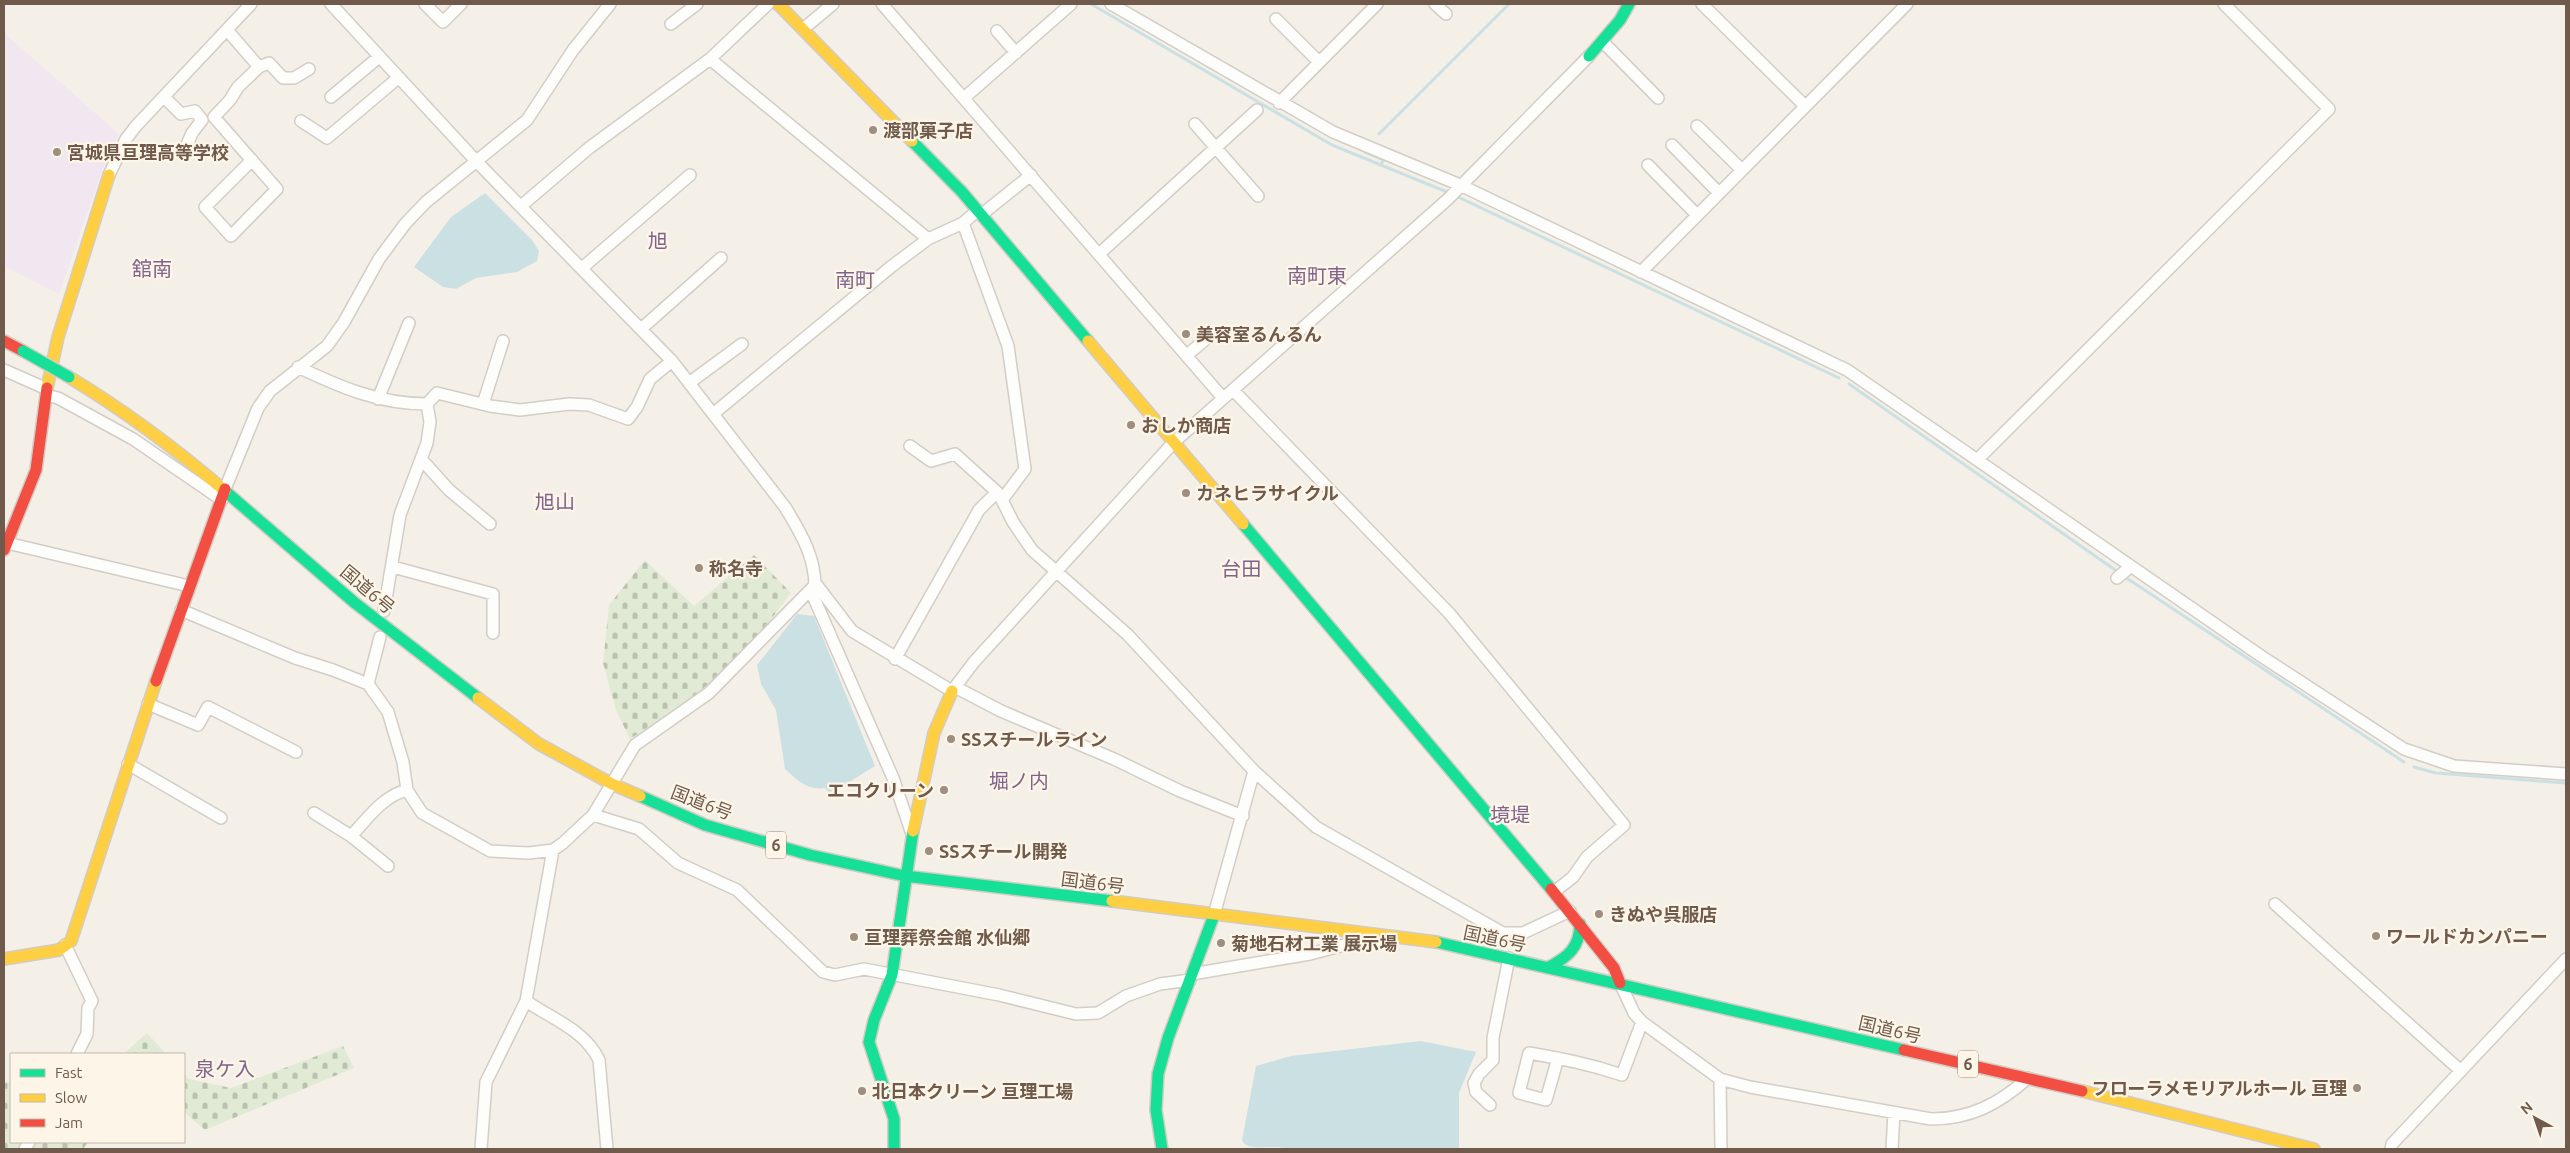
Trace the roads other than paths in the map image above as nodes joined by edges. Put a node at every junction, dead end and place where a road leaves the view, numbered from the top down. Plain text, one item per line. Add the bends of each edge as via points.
1 (251, 4) edge
2 (331, 4) edge
3 (425, 4) edge
4 (461, 4) edge
5 (610, 4) edge
6 (697, 4) edge
7 (768, 4) edge
8 (778, 4) edge
9 (833, 4) edge
10 (882, 4) edge
11 (1071, 4) edge
12 (1112, 4) edge
13 (1377, 4) edge
14 (1435, 4) edge
15 (1629, 4) edge
16 (1702, 4) edge
17 (1907, 4) edge
18 (2224, 4) edge
19 (1446, 14) dead end
20 (1276, 19) dead end
21 (671, 24) dead end
22 (803, 29) junction
23 (227, 30) junction
24 (997, 30) dead end
25 (1602, 41) junction
26 (1016, 53) junction
27 (1589, 56) joint
28 (379, 57) junction
29 (710, 59) junction
30 (1319, 62) junction
31 (259, 67) junction
32 (309, 69) dead end
33 (398, 78) junction
34 (164, 97) junction
35 (330, 97) dead end
36 (964, 98) junction
37 (1658, 98) dead end
38 (1278, 103) junction
39 (1805, 106) junction
40 (1257, 110) dead end
41 (301, 121) dead end
42 (1195, 124) dead end
43 (1697, 126) dead end
44 (1672, 145) dead end
45 (1215, 148) junction
46 (184, 152) dead end
47 (252, 160) junction
48 (477, 162) junction
49 (1648, 165) dead end
50 (1742, 170) junction
51 (109, 175) joint
52 (690, 175) dead end
53 (1031, 175) junction
54 (1460, 185) junction
55 (1719, 193) junction
56 (1258, 196) dead end
57 (521, 206) junction
58 (979, 213) junction
59 (1697, 215) junction
60 (963, 223) junction
61 (928, 239) junction
62 (1099, 254) junction
63 (721, 258) dead end
64 (582, 268) junction
65 (1641, 272) junction
66 (409, 323) dead end
67 (641, 330) junction
68 (1212, 334) dead end
69 (4, 341) edge
70 (503, 341) dead end
71 (742, 344) dead end
72 (1186, 355) junction
73 (672, 361) junction
74 (298, 367) junction
75 (4, 370) edge
76 (689, 383) junction
77 (1233, 390) junction
78 (46, 392) junction
79 (378, 398) junction
80 (1223, 398) junction
81 (427, 404) junction
82 (483, 404) junction
83 (713, 414) junction
84 (1173, 443) junction
85 (910, 446) dead end
86 (1978, 459) junction
87 (422, 460) junction
88 (225, 489) junction
89 (1000, 496) junction
90 (222, 500) junction
91 (490, 524) dead end
92 (6, 546) edge
93 (393, 567) junction
94 (2130, 567) junction
95 (1057, 573) junction
96 (2117, 578) dead end
97 (816, 584) junction
98 (189, 586) junction
99 (181, 610) junction
100 (384, 611) dead end
101 (493, 633) dead end
102 (380, 637) dead end
103 (895, 659) junction
104 (368, 684) junction
105 (953, 689) junction
106 (148, 704) junction
107 (296, 752) dead end
108 (128, 764) junction
109 (1254, 771) junction
110 (2566, 774) edge
111 (612, 784) junction
112 (407, 790) junction
113 (314, 813) dead end
114 (592, 815) junction
115 (1243, 816) junction
116 (221, 818) dead end
117 (352, 836) junction
118 (913, 837) junction
119 (553, 850) junction
120 (388, 866) dead end
121 (905, 876) junction
122 (1554, 892) junction
123 (2275, 904) dead end
124 (1570, 911) junction
125 (1214, 915) junction
126 (1580, 924) junction
127 (1382, 935) junction
128 (65, 945) junction
129 (1509, 958) junction
130 (4, 959) edge
131 (2566, 959) edge
132 (1549, 967) junction
133 (892, 975) junction
134 (1191, 977) junction
135 (1620, 983) junction
136 (526, 1001) junction
137 (1642, 1022) junction
138 (78, 1053) edge
139 (1558, 1058) junction
140 (2461, 1071) junction
141 (2028, 1078) junction
142 (1720, 1079) junction
143 (1490, 1105) dead end
144 (1894, 1113) junction
145 (482, 1149) edge
146 (606, 1149) edge
147 (894, 1149) edge
148 (1162, 1149) edge
149 (1721, 1149) edge
150 (1892, 1149) edge
151 (2314, 1149) edge
152 (2391, 1149) edge

1 - 23 street
2 - 28 street
3 - 4 street via 443,22
5 - 48 street via 573,50 527,120
6 - 21 street
7 - 29 street
8 - 22 main road
9 - 22 street
10 - 36 street
11 - 26 street
12 - 38 street
13 - 30 street
14 - 19 street
15 - 25 main road
16 - 39 street
17 - 39 street
18 - 86 street via 2329,109
20 - 30 street
22 - 58 main road
23 - 31 street
23 - 34 street
24 - 26 street
25 - 27 main road
25 - 37 street
26 - 36 street
27 - 54 street
28 - 33 street
28 - 35 street
29 - 57 street via 589,148
29 - 61 street
30 - 38 street
31 - 32 street via 269,63 283,78 294,78
31 - 47 street via 214,117
33 - 41 street via 327,138
33 - 48 street
34 - 46 street via 182,114 195,112 202,120
34 - 51 street via 126,139
36 - 53 street
38 - 54 street via 1333,132
39 - 50 street
40 - 45 street
42 - 45 street
43 - 50 street
44 - 55 street
45 - 56 street
45 - 62 street
47 - 47 street via 277,189 231,236 206,207
48 - 57 street
48 - 74 street via 426,202 405,224 379,259 327,346
49 - 59 street
50 - 55 street
51 - 78 main road via 58,337
52 - 64 street
53 - 58 street
53 - 62 street
54 - 65 street
54 - 77 street
55 - 59 street
57 - 64 street
58 - 60 street
58 - 84 main road
59 - 65 street
60 - 61 street
60 - 89 street via 1008,346 1026,468
61 - 83 street
62 - 72 street
63 - 67 street
64 - 67 street
65 - 86 street via 1848,370
66 - 79 street
67 - 73 street
68 - 72 street
69 - 88 main road, 国道6号 / 6, bridge via 114,405
70 - 82 street
71 - 76 street
72 - 80 street
73 - 76 street
73 - 82 street via 650,379 628,419 589,405 520,410
74 - 79 street via 352,392
74 - 88 street via 270,391 258,408
75 - 78 street
76 - 83 street
77 - 80 street
77 - 122 street via 1448,613 1624,825
78 - 90 street via 133,438
78 - 92 main road via 36,470
79 - 81 street
80 - 84 street
81 - 82 street via 437,393
81 - 87 street via 430,422
83 - 97 street via 786,508 811,556
84 - 95 street
84 - 122 main road
85 - 89 street via 931,461 955,454
86 - 94 street
87 - 91 street via 449,490
87 - 93 street via 400,515
88 - 90 main road
88 - 111 main road, 国道6号 / 6 via 355,602 442,672 539,744
89 - 95 street via 1032,550
89 - 103 street via 979,510
90 - 98 main road
92 - 98 street
93 - 100 street
93 - 101 street via 493,594
94 - 96 street
94 - 110 street via 2410,752 2454,766
95 - 105 street
95 - 109 street via 1128,635
97 - 103 street via 852,630
97 - 111 street via 709,693 635,745
97 - 118 street via 814,598 893,778
98 - 99 main road
99 - 104 street via 295,658
99 - 106 main road
102 - 104 street
103 - 105 street
104 - 112 street via 388,712 403,762
105 - 115 street
105 - 118 main road via 934,734
106 - 107 street via 198,725 208,707
106 - 108 main road
108 - 116 street
108 - 128 main road via 77,926 71,941
109 - 115 street
109 - 124 street via 1316,827 1503,933 1523,933
111 - 114 street
111 - 121 main road, 国道6号 / 6 via 705,824 810,855
112 - 117 street via 383,802
112 - 119 street via 422,813 490,851 511,854
113 - 117 street
114 - 119 street
114 - 133 street via 639,829 678,863 737,890 823,972 835,975 864,969
115 - 125 street
117 - 120 street
118 - 121 main road
119 - 136 street
121 - 125 main road, 国道6号 / 6
121 - 133 main road
122 - 124 main road
123 - 140 street
124 - 126 main road
125 - 127 main road, 国道6号 / 6
125 - 134 main road
126 - 132 main road via 1578,946 1568,958
126 - 135 main road via 1614,968
127 - 129 main road, 国道6号 / 6 via 1426,940
127 - 134 street via 1310,954
128 - 130 main road via 59,950
128 - 138 street via 92,1001 88,1008 88,1034
129 - 132 main road, 国道6号 / 6
129 - 143 street via 1493,1038 1493,1060 1474,1083 1476,1092
131 - 140 street
132 - 135 main road, 国道6号 / 6
133 - 134 street via 999,995 1076,1014 1098,1013 1126,996
133 - 147 main road via 869,1042 894,1119
134 - 148 main road via 1162,1055 1157,1079 1156,1130
135 - 137 street via 1634,1013
135 - 141 main road, 国道6号 / 6
136 - 145 street via 486,1082
136 - 146 street via 571,1028 593,1048 599,1060
137 - 139 street via 1622,1075 1584,1062
137 - 142 street
139 - 139 street via 1529,1053 1519,1093 1546,1100
140 - 152 street via 2392,1144
141 - 144 street via 1997,1101 1954,1119
141 - 151 main road, 国道6号 / 6
142 - 144 street via 1750,1088
142 - 149 street
144 - 150 street

